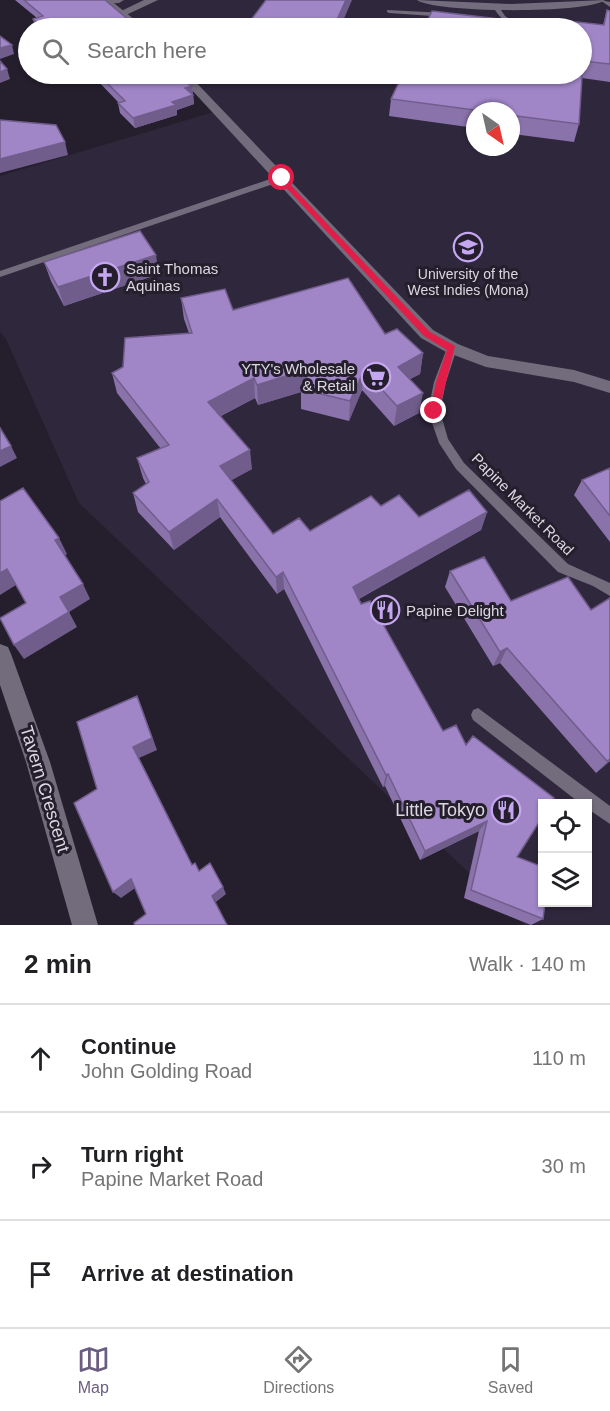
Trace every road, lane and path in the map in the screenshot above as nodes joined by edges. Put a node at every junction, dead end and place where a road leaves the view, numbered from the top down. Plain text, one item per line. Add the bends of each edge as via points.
1 (118, 0) edge
2 (153, 0) edge
3 (422, 0) edge
4 (602, 0) edge
5 (106, 1) edge
6 (573, 2) edge
7 (537, 3) edge
8 (610, 5) edge
9 (495, 6) junction
10 (389, 11) dead end
11 (122, 13) junction
12 (456, 16) edge
13 (128, 18) edge
14 (505, 18) edge
15 (192, 84) edge
16 (282, 178) junction
17 (0, 274) edge
18 (452, 348) junction
19 (610, 387) edge
20 (610, 590) edge
21 (0, 654) edge
22 (478, 715) dead end
23 (610, 816) edge
24 (85, 925) edge

1 - 5 street
2 - 11 street
3 - 9 street
4 - 6 street
4 - 8 lane
5 - 11 street
6 - 7 street
7 - 9 street
9 - 14 lane
10 - 12 lane
11 - 13 street
15 - 16 street
16 - 17 lane
16 - 18 street via 427,334
18 - 19 street via 486,361 574,376
18 - 20 lane, Papine Market Road via 434,411 443,440 460,466 563,568
21 - 24 street, Tavern Crescent via 38,762
22 - 23 lane

